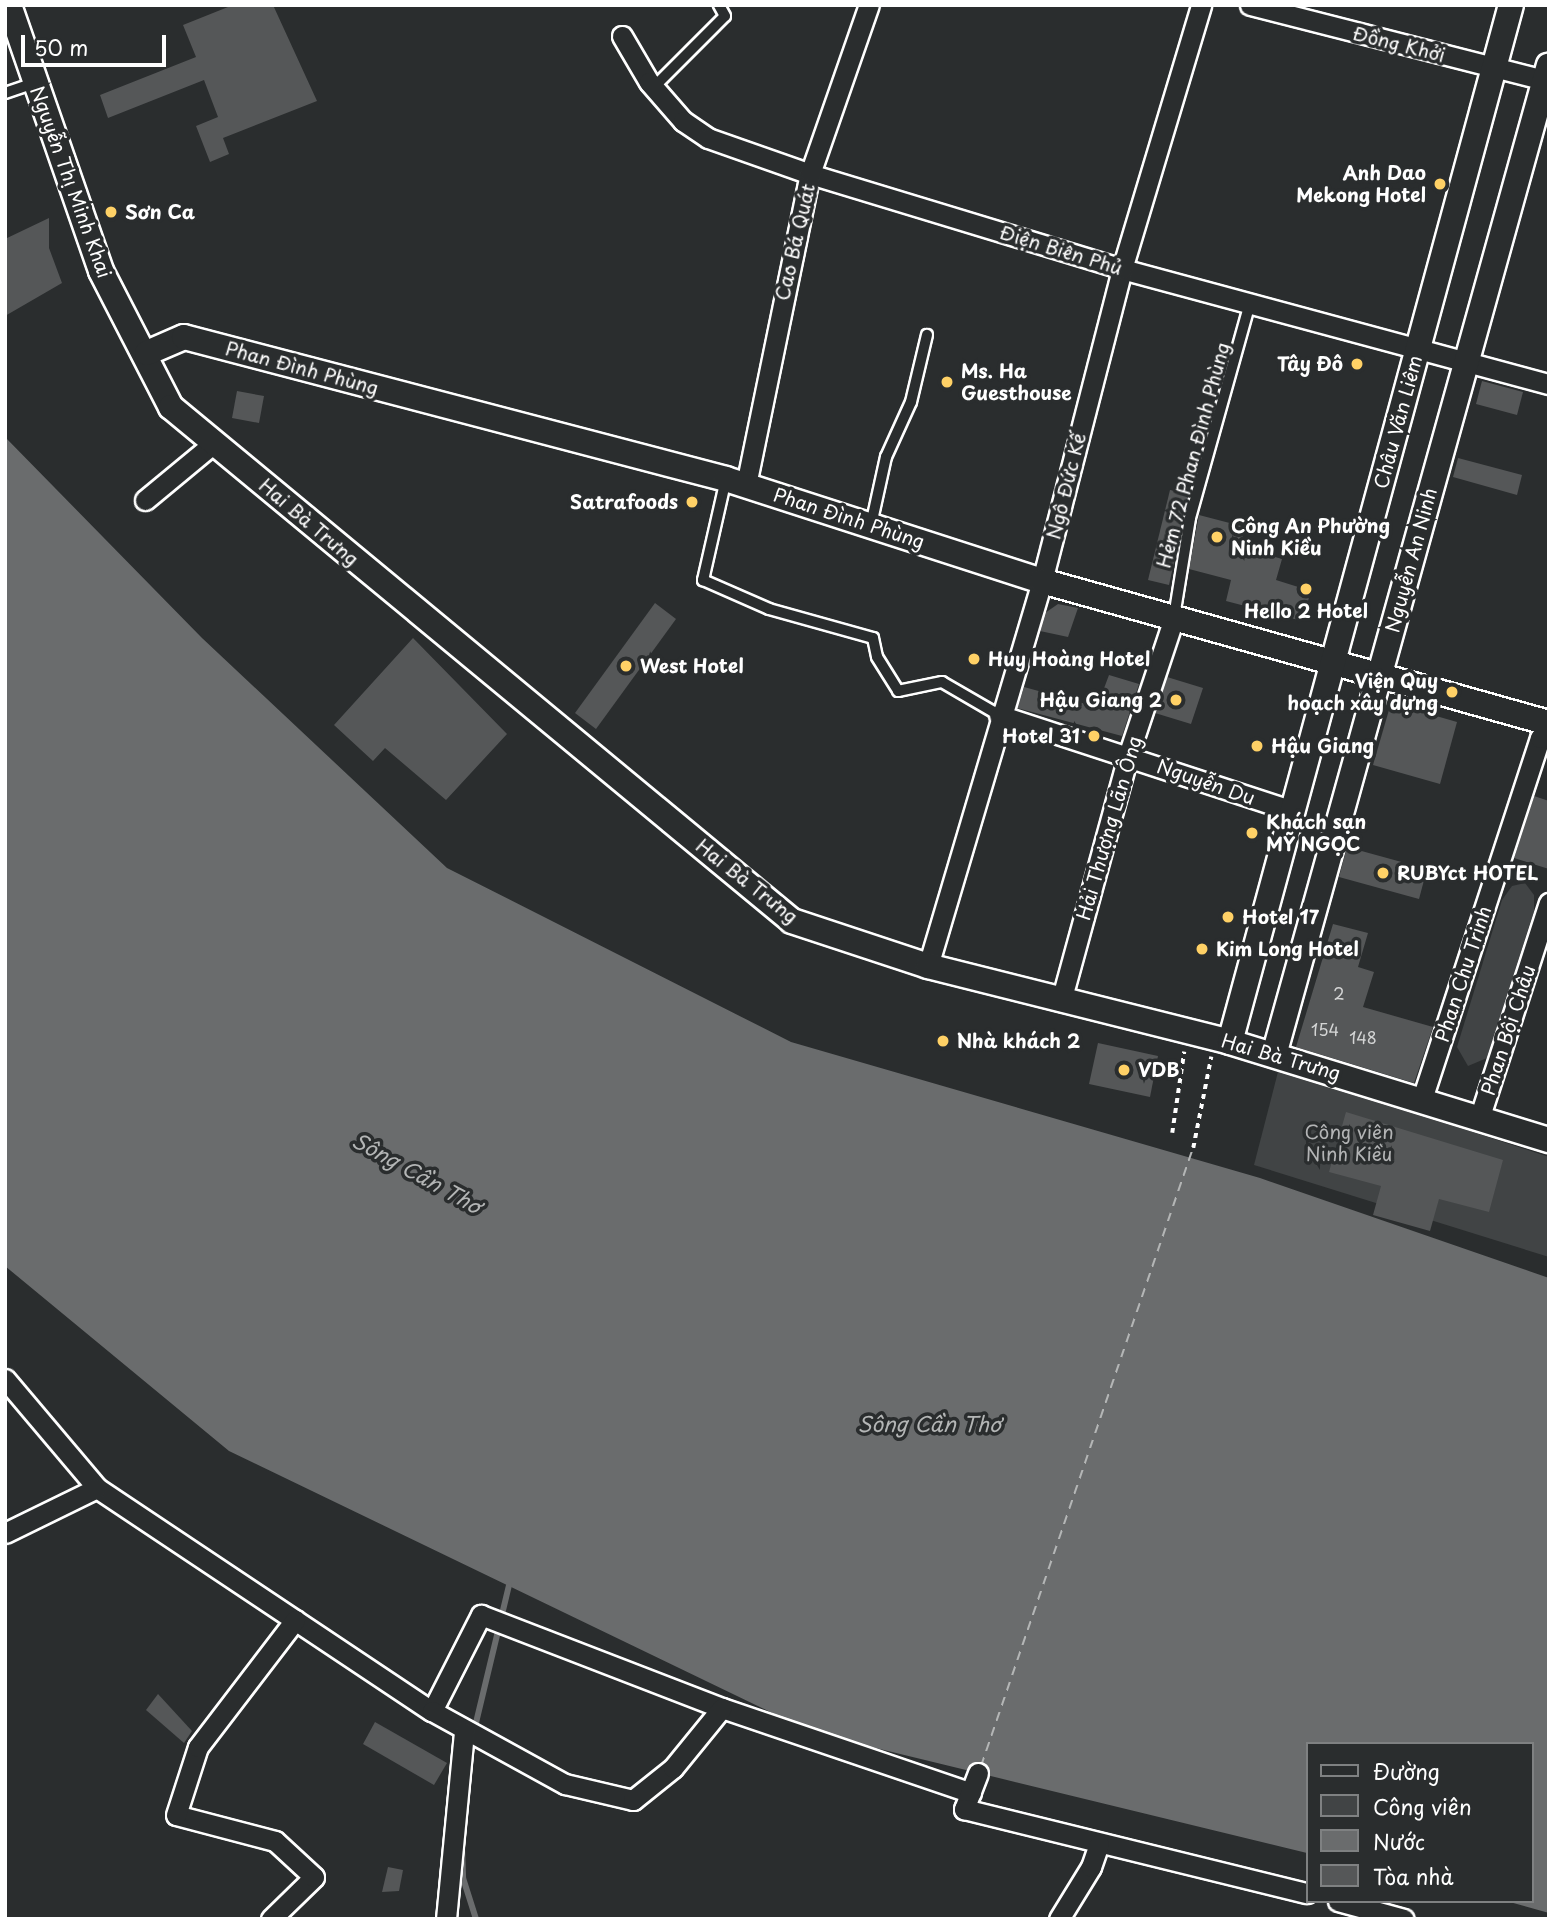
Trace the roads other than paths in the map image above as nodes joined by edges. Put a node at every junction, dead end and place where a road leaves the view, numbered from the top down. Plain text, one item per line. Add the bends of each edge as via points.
1 (719, 5) edge
2 (869, 5) edge
3 (1201, 5) edge
4 (1250, 5) edge
5 (1511, 5) edge
6 (8, 7) edge
7 (622, 36) dead end
8 (13, 41) edge
9 (1494, 68) junction
10 (1547, 75) edge
11 (35, 83) junction
12 (654, 87) junction
13 (5, 93) edge
14 (810, 174) junction
15 (1122, 269) junction
16 (1250, 303) junction
17 (927, 335) dead end
18 (1418, 349) junction
19 (147, 353) junction
20 (1466, 363) junction
21 (1549, 384) edge
22 (214, 443) junction
23 (736, 482) junction
24 (145, 500) dead end
25 (871, 525) junction
26 (1041, 581) junction
27 (1174, 618) junction
28 (1332, 662) junction
29 (1379, 675) junction
30 (999, 715) junction
31 (1549, 723) edge
32 (1549, 735) edge
33 (1128, 756) junction
34 (1292, 811) junction
35 (1549, 903) edge
36 (928, 966) junction
37 (1061, 1001) junction
38 (1222, 1040) junction
39 (1274, 1055) junction
40 (1422, 1098) junction
41 (1480, 1116) junction
42 (1549, 1140) edge
43 (5, 1379) edge
44 (97, 1488) junction
45 (5, 1533) edge
46 (295, 1620) junction
47 (722, 1708) junction
48 (432, 1711) junction
49 (471, 1736) junction
50 (978, 1773) dead end
51 (971, 1793) junction
52 (1098, 1844) junction
53 (1306, 1893) edge
54 (1345, 1903) edge
55 (271, 1919) edge
56 (446, 1919) edge
57 (1059, 1919) edge
58 (1404, 1919) edge

1 - 12 lane via 725,16
2 - 14 street, Cao Bá Quát
3 - 15 street, Ngô Đức Kế
4 - 9 street, Đồng Khởi
5 - 9 street, Châu Văn Liêm
6 - 8 street, Nguyễn Thị Minh Khai
7 - 12 street, Điện Biên Phủ
8 - 11 street, Nguyễn Thị Minh Khai
9 - 10 street, Đồng Khởi
9 - 18 street, Châu Văn Liêm
10 - 20 street, Nguyễn An Ninh
11 - 13 lane
11 - 19 street, Nguyễn Thị Minh Khai via 101,271
12 - 14 street, Điện Biên Phủ via 683,121 708,138
14 - 15 street, Điện Biên Phủ
14 - 23 street, Cao Bá Quát
15 - 16 street, Điện Biên Phủ
15 - 26 street, Ngô Đức Kế
16 - 18 street, Điện Biên Phủ
16 - 27 lane, Hẻm 72 Phan Đình Phùng via 1190,518
17 - 25 lane via 911,401 886,457
18 - 20 street, Điện Biên Phủ
18 - 28 street, Châu Văn Liêm
19 - 22 street, Hai Bà Trưng via 171,407
19 - 23 street, Phan Đình Phùng via 184,337
20 - 21 street, Điện Biên Phủ
20 - 29 street, Nguyễn An Ninh
22 - 24 street
22 - 36 street, Hai Bà Trưng via 792,921
23 - 25 street, Phan Đình Phùng
23 - 30 lane via 703,580 769,609 873,638 877,657 898,691 942,682
25 - 26 street, Phan Đình Phùng
26 - 27 street, Phan Đình Phùng
26 - 30 street, Ngô Đức Kế
27 - 28 street, Phan Đình Phùng
27 - 33 street, Hải Thượng Lãn Ông
28 - 29 street, Phan Đình Phùng
28 - 34 street, Châu Văn Liêm
29 - 31 street, Phan Đình Phùng
29 - 39 street, Nguyễn An Ninh
30 - 33 street, Nguyễn Du
30 - 36 street, Ngô Đức Kế
32 - 40 street, Phan Chu Trinh via 1540,738
33 - 34 street, Nguyễn Du
33 - 37 street, Hải Thượng Lãn Ông
34 - 38 street, Châu Văn Liêm
35 - 41 street, Phan Bội Châu
36 - 37 street, Hai Bà Trưng
37 - 38 street, Hai Bà Trưng
38 - 39 street, Hai Bà Trưng
39 - 40 street, Hai Bà Trưng
40 - 41 street, Hai Bà Trưng
41 - 42 street, Hai Bà Trưng
43 - 44 street
44 - 45 street
44 - 46 street
46 - 48 street
46 - 55 street via 198,1747 176,1815 275,1841 314,1877
47 - 48 street via 481,1615
47 - 49 street via 673,1768 633,1800 565,1784
47 - 51 street
48 - 49 street
49 - 56 street
50 - 51 street
51 - 52 street via 964,1809
52 - 53 street
52 - 57 street via 1091,1867
54 - 58 street

